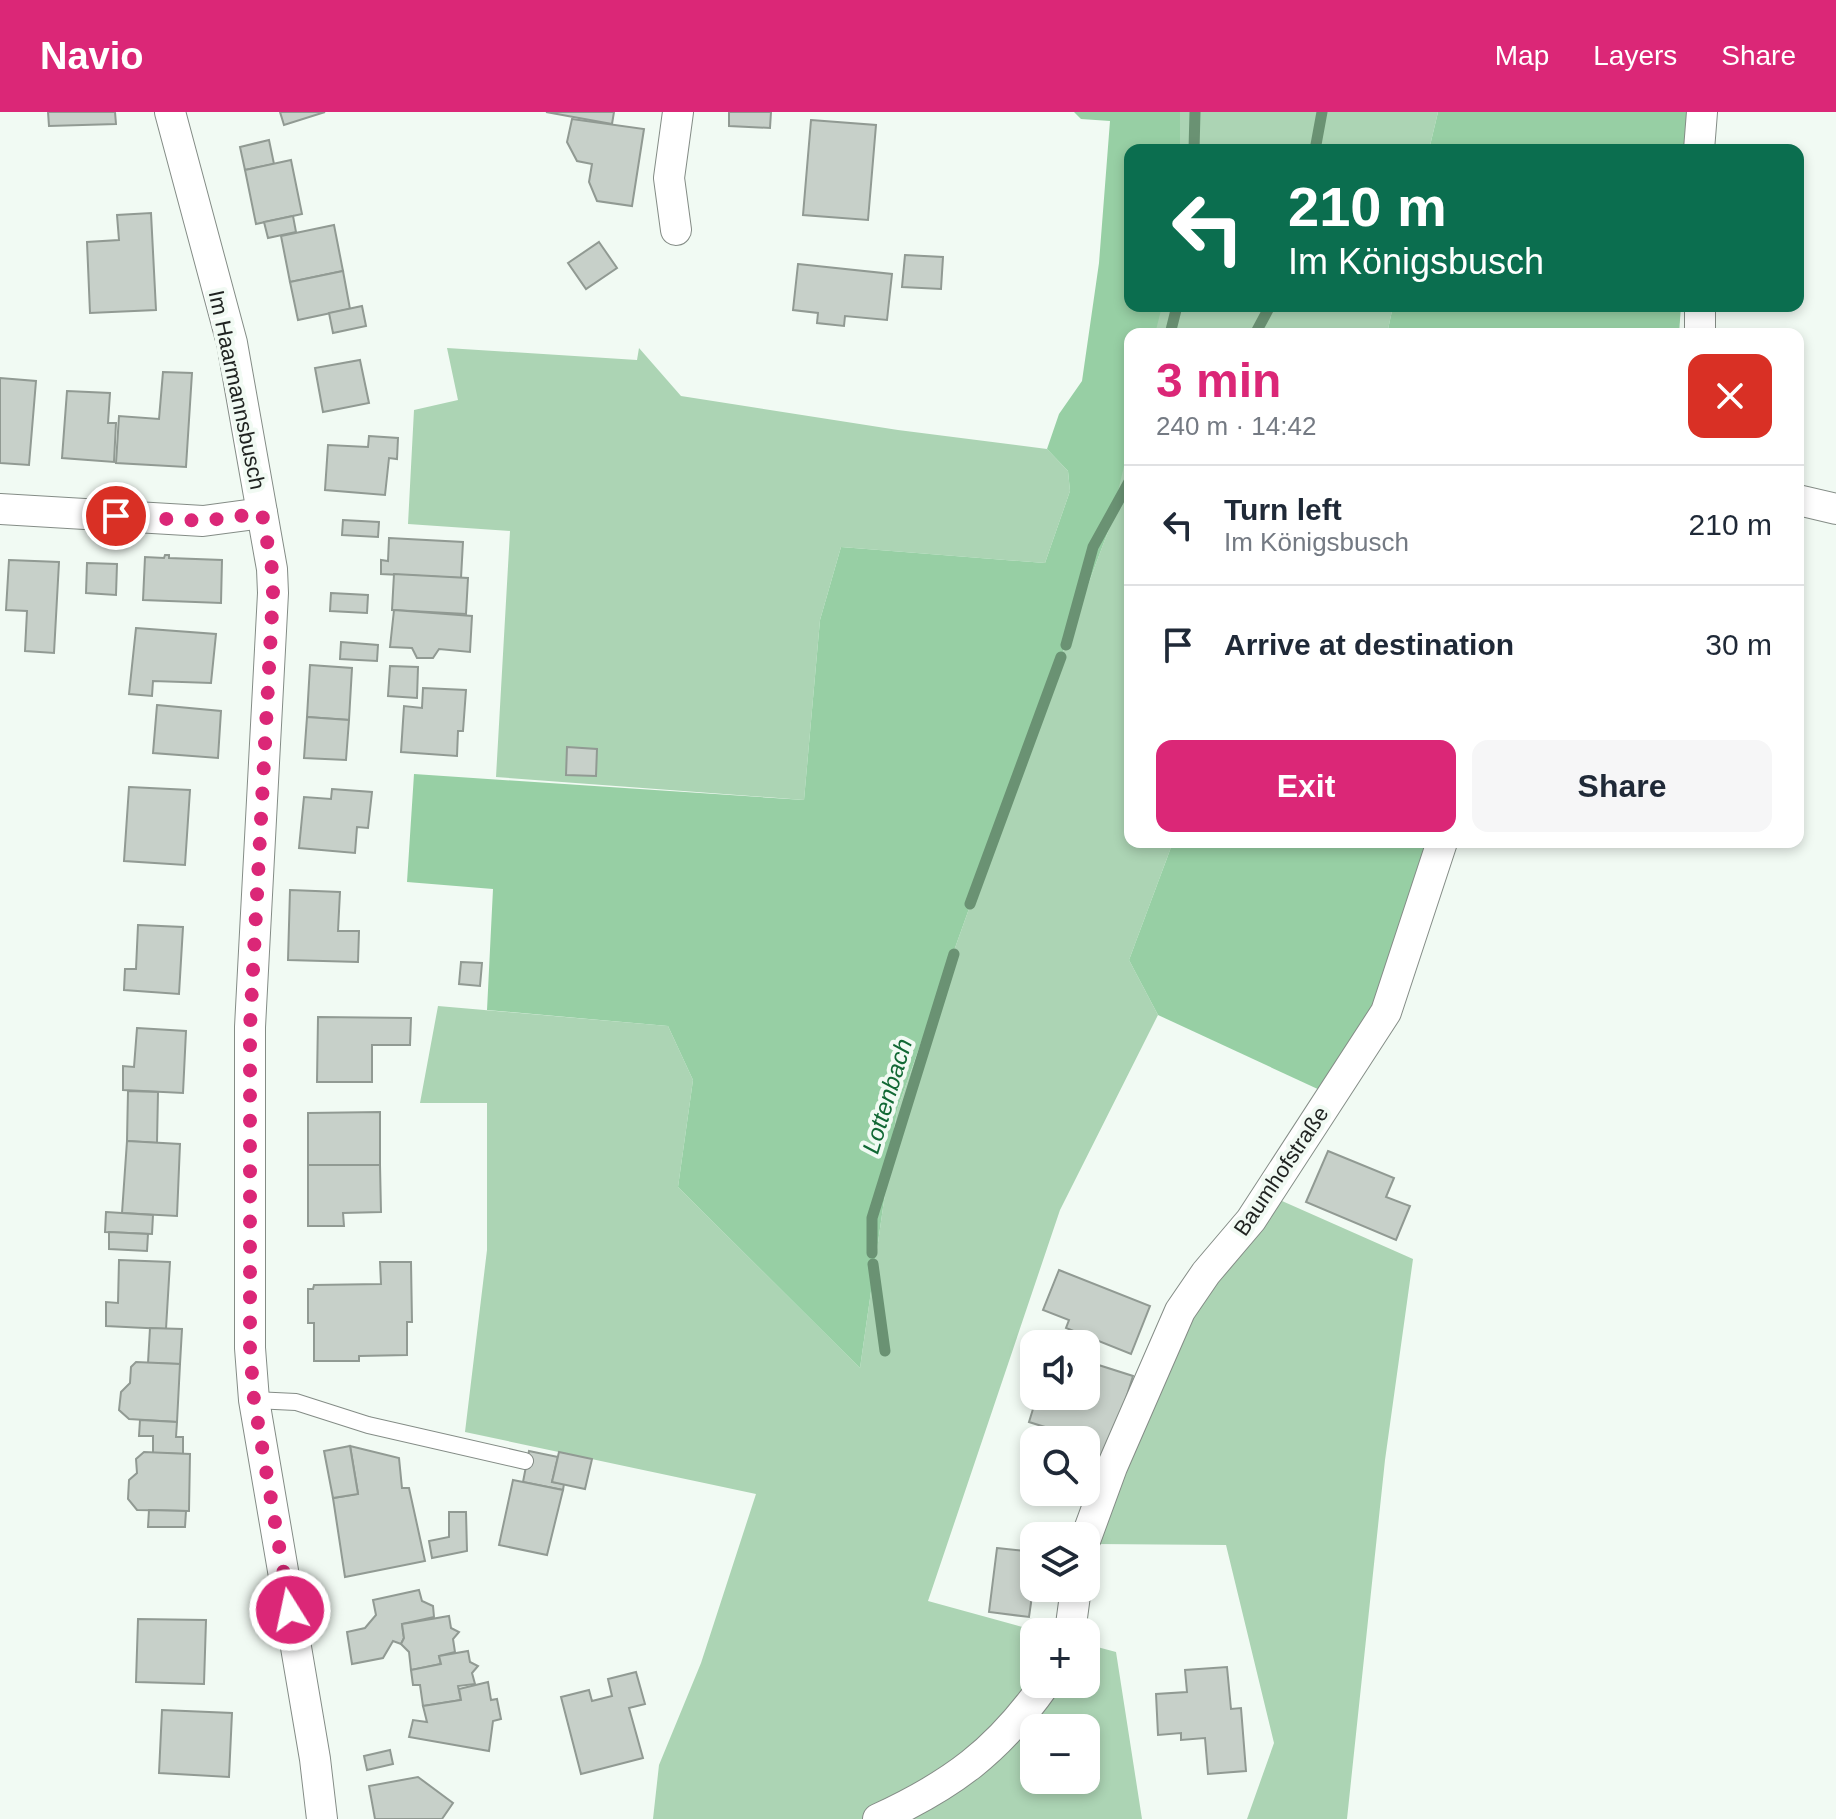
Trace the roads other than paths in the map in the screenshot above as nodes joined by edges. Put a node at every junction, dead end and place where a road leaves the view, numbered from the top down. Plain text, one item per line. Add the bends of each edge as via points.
1 (170, 112) edge
2 (678, 112) edge
3 (1702, 112) edge
4 (1699, 144) edge
5 (676, 230) dead end
6 (1804, 501) edge
7 (0, 509) edge
8 (1836, 509) edge
9 (262, 513) junction
10 (1440, 848) edge
11 (254, 1400) junction
12 (525, 1461) dead end
13 (1092, 1522) edge
14 (1034, 1698) edge
15 (322, 1819) edge
16 (878, 1819) edge

1 - 9 street, Im Haarmannsbusch via 232,343
2 - 5 street via 669,178
3 - 4 street
6 - 8 street
7 - 9 street via 203,521
9 - 11 street, Im Haarmannsbusch via 273,593 250,1027
10 - 13 street, Baumhofstraße via 1386,1012 1251,1220 1180,1311
11 - 12 lane via 296,1402 368,1425
11 - 15 street, Im Haarmannsbusch
14 - 16 street via 984,1756 922,1799

